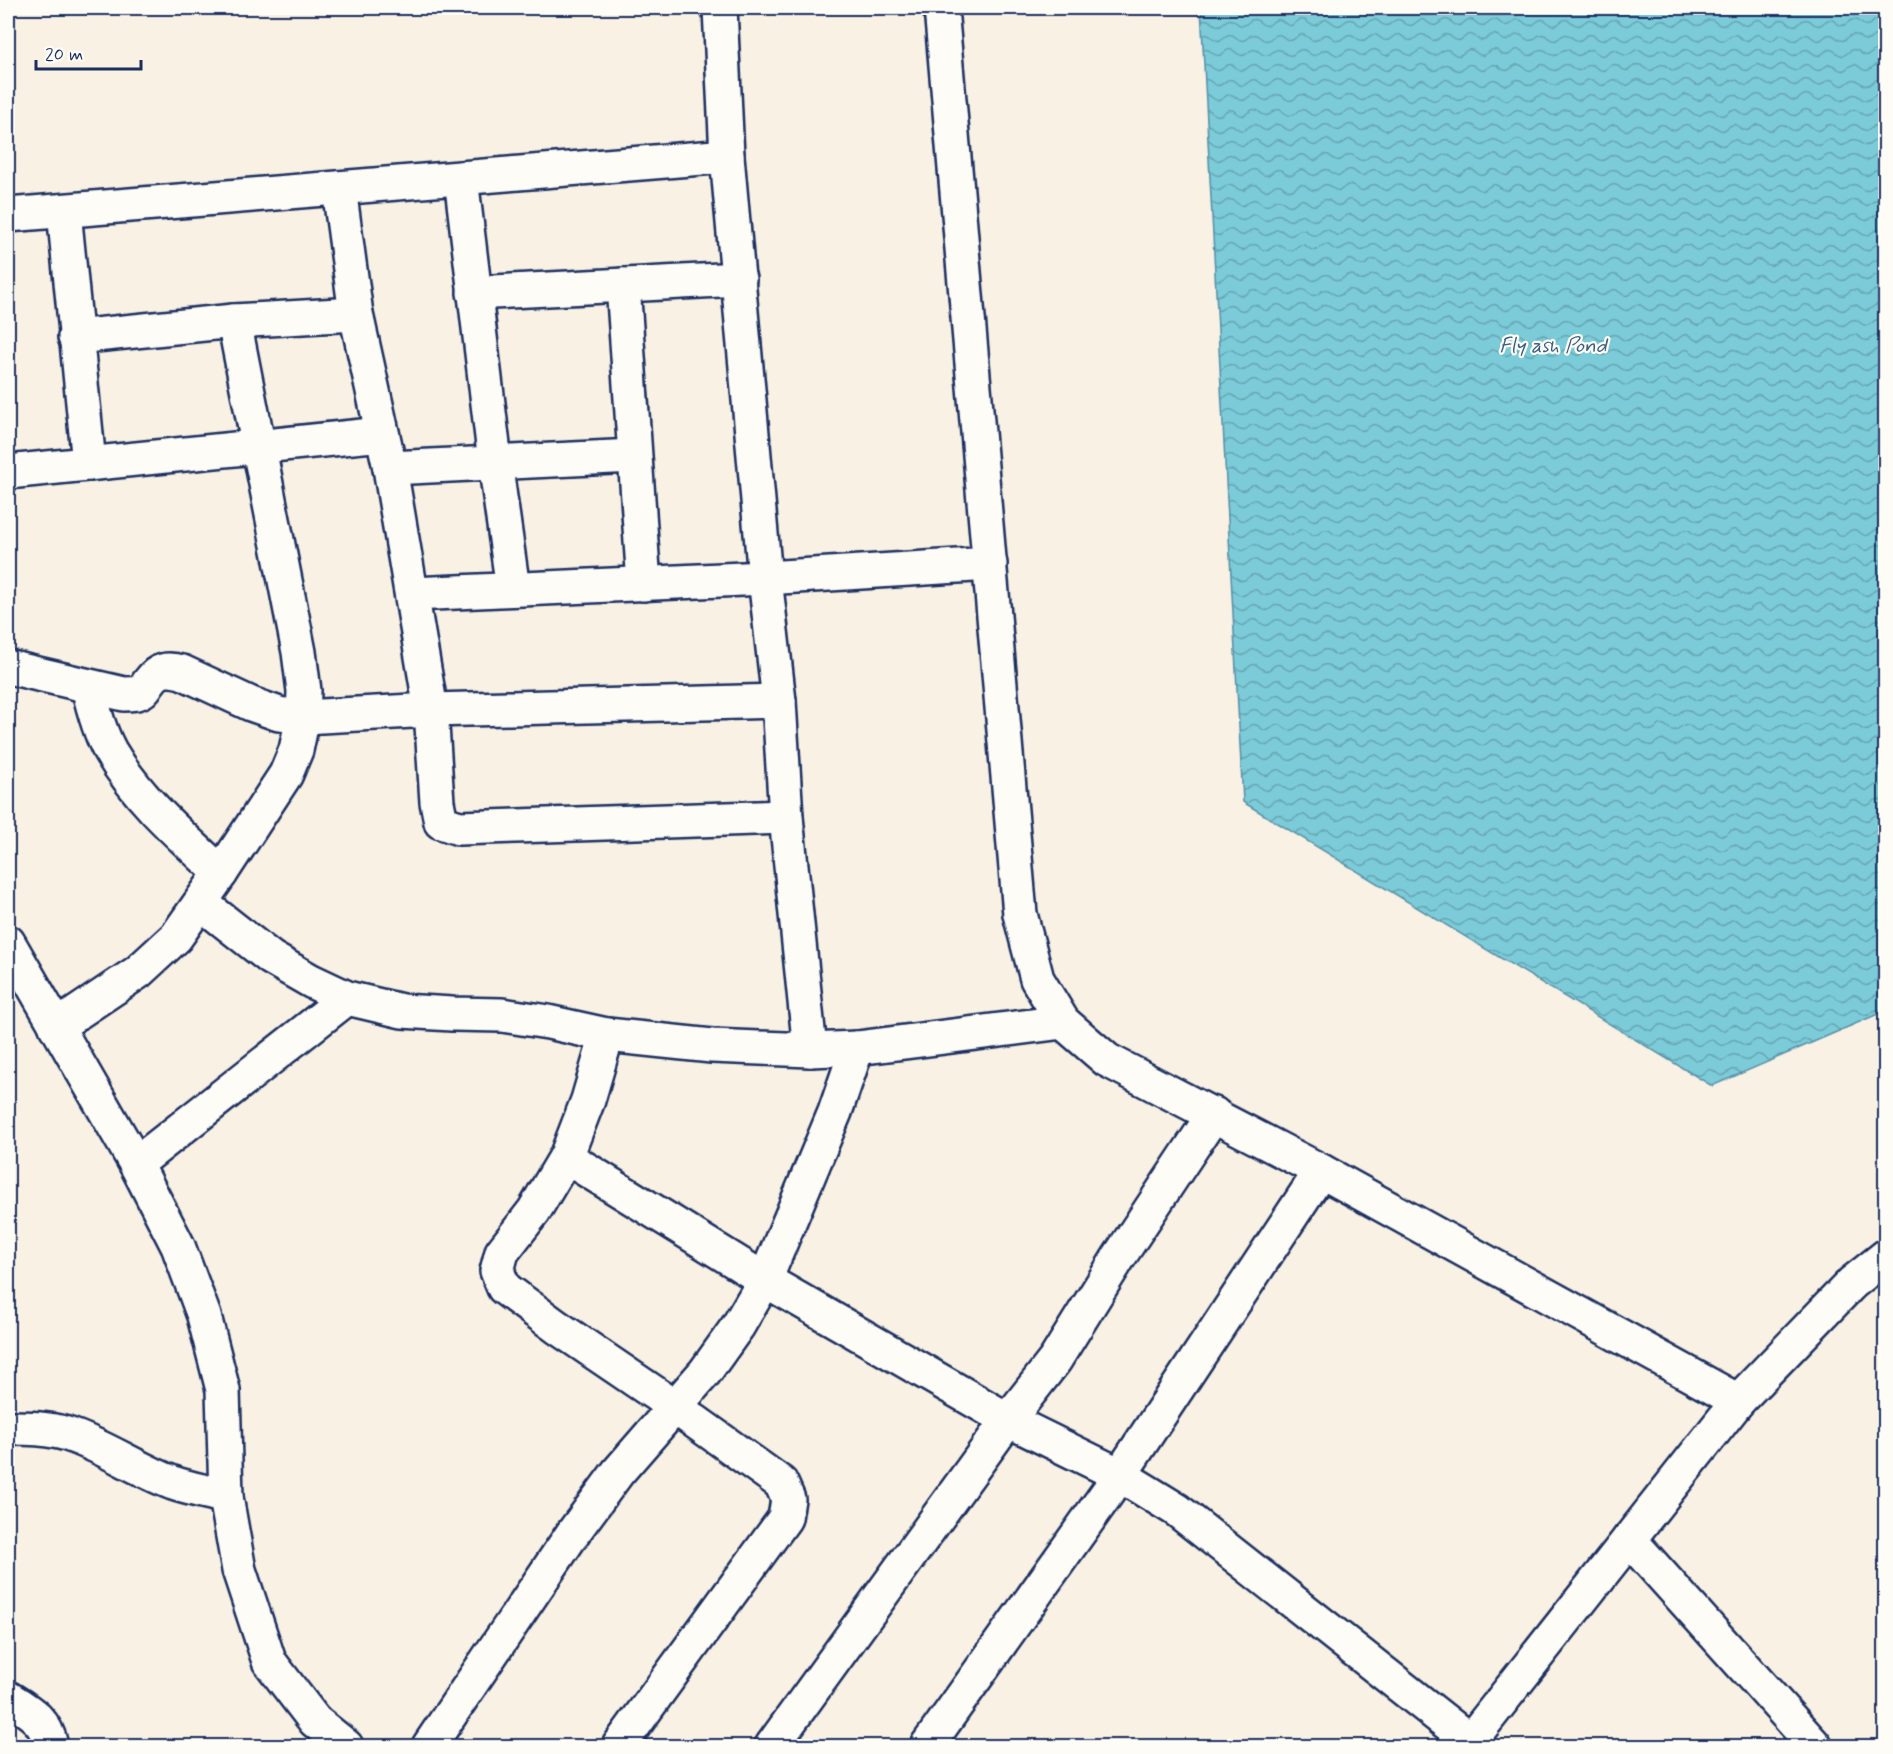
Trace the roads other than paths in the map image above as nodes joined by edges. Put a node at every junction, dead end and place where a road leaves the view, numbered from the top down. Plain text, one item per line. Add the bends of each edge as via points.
1 (720, 8) edge
2 (941, 8) edge
3 (728, 156) junction
4 (461, 178) junction
5 (339, 188) junction
6 (64, 211) junction
7 (8, 215) edge
8 (738, 279) junction
9 (623, 285) junction
10 (474, 293) junction
11 (356, 314) junction
12 (234, 321) junction
13 (75, 337) junction
14 (382, 434) junction
15 (260, 446) junction
16 (634, 456) junction
17 (495, 462) junction
18 (89, 464) junction
19 (390, 468) junction
20 (8, 472) edge
21 (990, 564) junction
22 (765, 578) junction
23 (644, 584) junction
24 (513, 589) junction
25 (412, 594) junction
26 (8, 667) edge
27 (88, 686) junction
28 (779, 701) junction
29 (431, 710) junction
30 (303, 717) junction
31 (786, 818) junction
32 (221, 873) junction
33 (201, 903) junction
34 (8, 942) edge
35 (347, 998) junction
36 (1063, 1022) junction
37 (56, 1027) junction
38 (607, 1035) junction
39 (857, 1048) junction
40 (810, 1050) junction
41 (1214, 1114) junction
42 (566, 1157) junction
43 (136, 1164) junction
44 (1322, 1170) junction
45 (1886, 1257) edge
46 (765, 1280) junction
47 (1738, 1401) junction
48 (675, 1407) junction
49 (1008, 1420) junction
50 (8, 1428) edge
51 (1120, 1474) junction
52 (226, 1497) junction
53 (1629, 1539) junction
54 (8, 1698) edge
55 (1803, 1742) edge
56 (1468, 1744) edge
57 (51, 1746) edge
58 (346, 1746) edge
59 (429, 1746) edge
60 (620, 1746) edge
61 (772, 1746) edge
62 (927, 1746) edge

1 - 3 street
2 - 21 street
3 - 4 street
3 - 8 street
4 - 5 street
4 - 10 street
5 - 6 street
5 - 11 street
6 - 7 street
6 - 13 street
8 - 9 street
8 - 22 street
9 - 10 street
9 - 16 street
10 - 17 street
11 - 12 street
11 - 14 street
12 - 13 street
12 - 15 street
13 - 18 street
14 - 15 street
14 - 19 street
15 - 18 street
15 - 30 street via 299,652
16 - 17 street
16 - 23 street
17 - 19 street
17 - 24 street
18 - 20 street
19 - 25 street
21 - 22 street
21 - 36 street via 1020,914 1037,979
22 - 23 street
22 - 28 street
23 - 24 street
24 - 25 street
25 - 29 street
26 - 27 street
27 - 30 street via 134,694 143,690 160,670 170,669 251,704
27 - 32 street via 109,750 128,777 155,810
28 - 29 street
28 - 31 street
29 - 30 street
29 - 31 street via 441,822 459,828
30 - 32 street via 286,774
31 - 40 street
32 - 33 street
33 - 35 street via 271,957
33 - 37 street via 176,937 138,972
34 - 37 street
35 - 38 street via 402,1011 513,1016
35 - 43 street
36 - 39 street
36 - 41 street via 1107,1060
37 - 43 street
38 - 40 street via 712,1046
38 - 42 street via 588,1101
39 - 40 street
39 - 46 street via 835,1112
41 - 44 street
41 - 49 street via 1055,1360
42 - 46 street
42 - 48 street via 534,1211 502,1252 497,1271 504,1288
43 - 52 street via 178,1246 204,1316 223,1390
44 - 47 street
44 - 51 street
45 - 47 street via 1852,1283
46 - 48 street via 738,1326
46 - 49 street
47 - 53 street
48 - 59 street via 618,1472 573,1533
48 - 60 street via 781,1483 788,1499 785,1518
49 - 51 street
49 - 61 street
50 - 52 street via 41,1428 67,1434 174,1483
51 - 56 street via 1177,1510
51 - 62 street
52 - 58 street via 239,1570 269,1661 315,1721
53 - 55 street
53 - 56 street
54 - 57 street via 33,1713 49,1735

